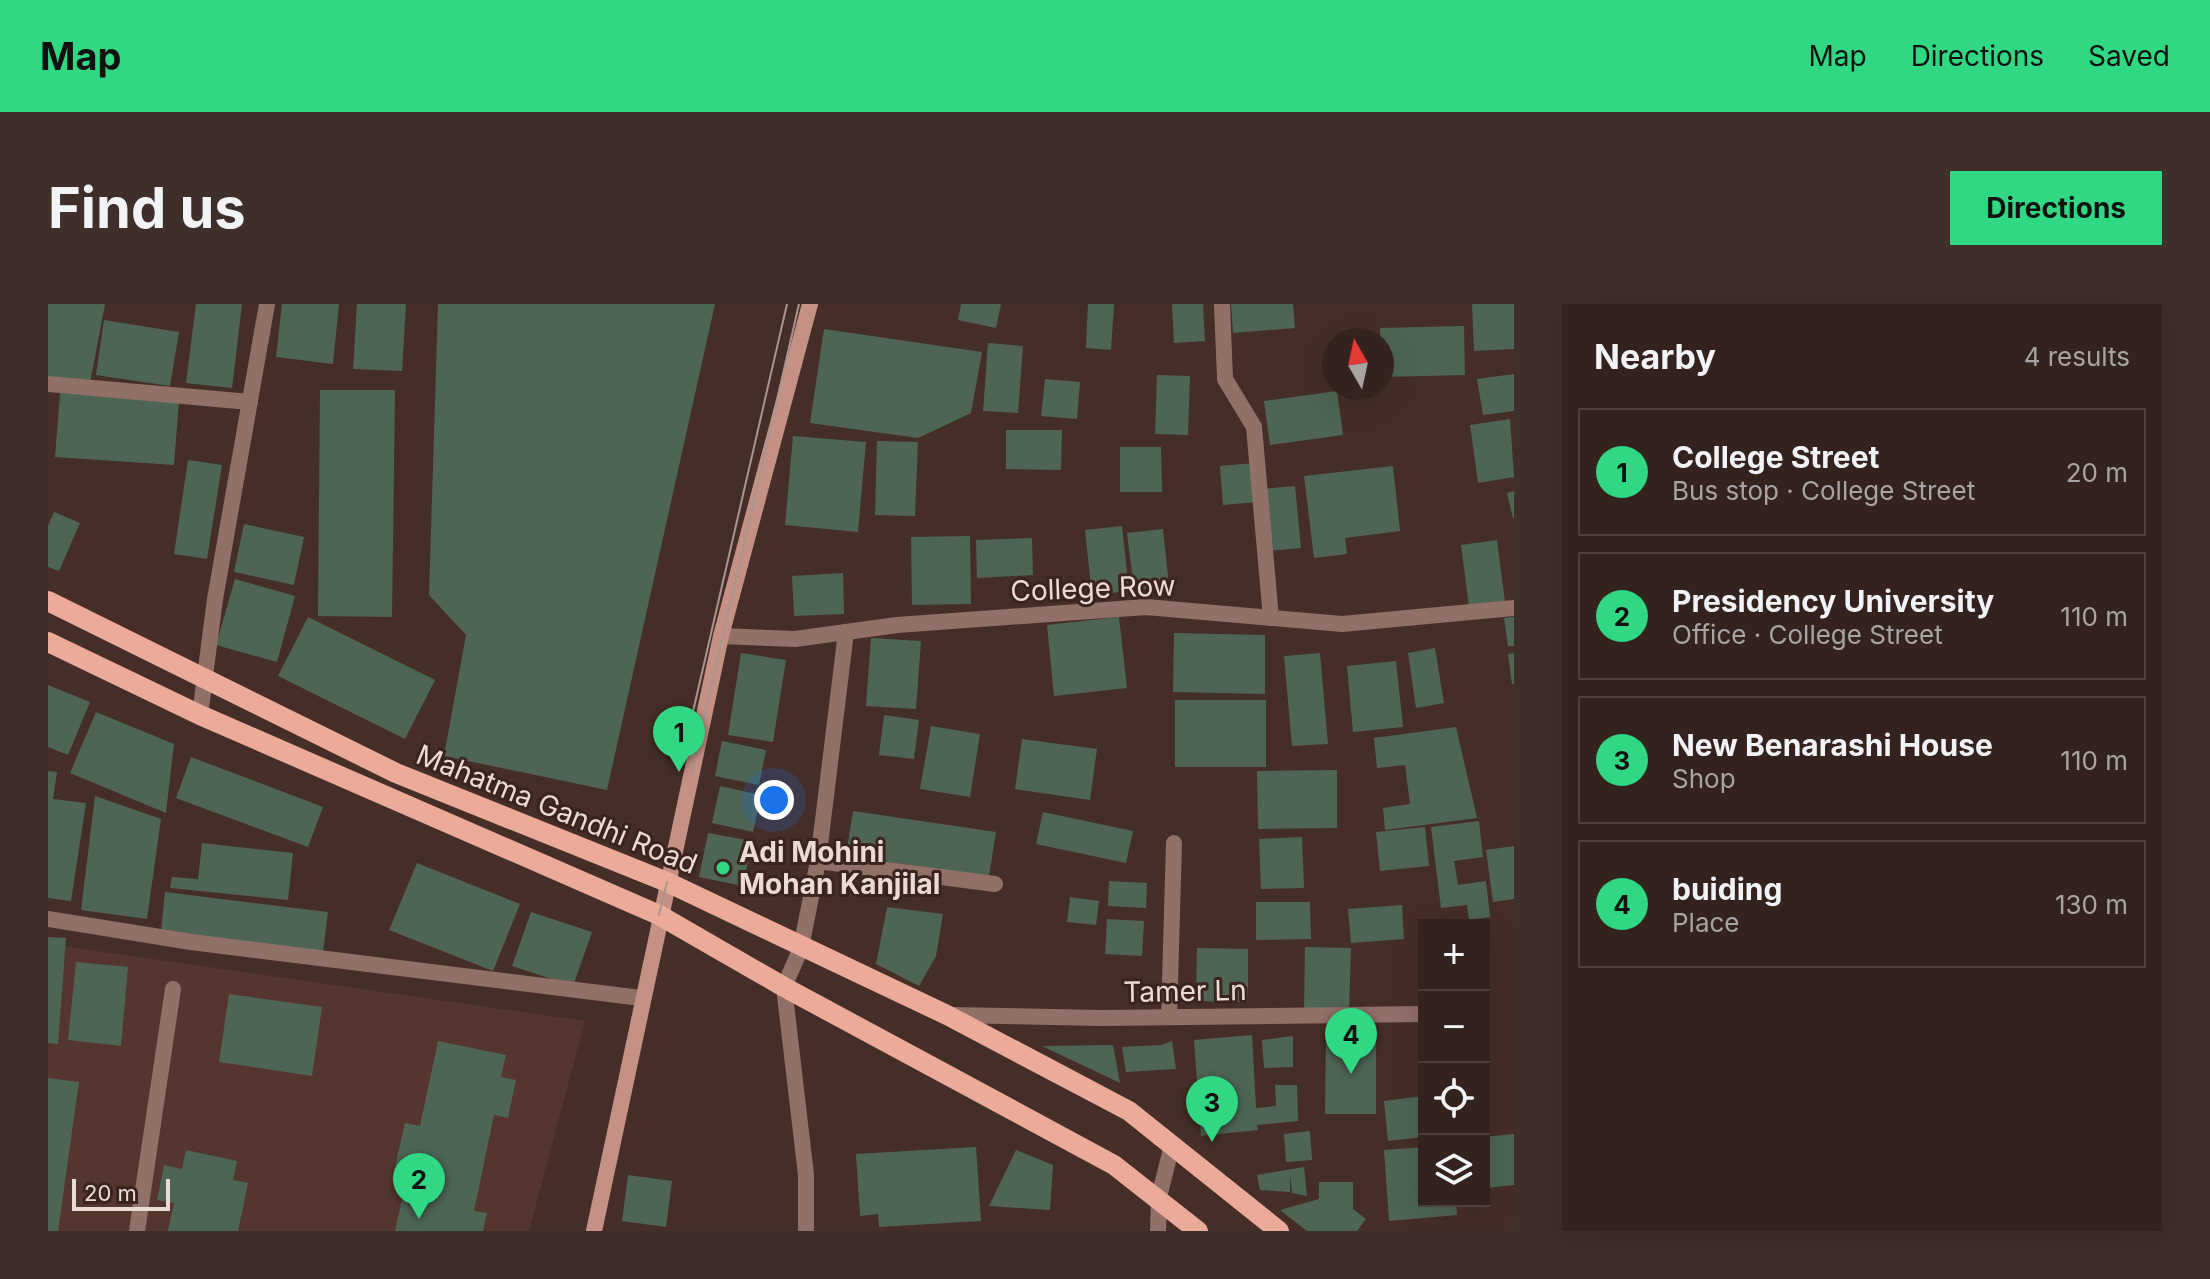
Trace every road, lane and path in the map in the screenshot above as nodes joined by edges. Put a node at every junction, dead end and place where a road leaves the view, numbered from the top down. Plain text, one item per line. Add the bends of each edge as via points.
1 (267, 304) edge
2 (810, 304) edge
3 (1222, 304) edge
4 (48, 384) edge
5 (250, 402) junction
6 (48, 601) edge
7 (1514, 608) edge
8 (1271, 618) junction
9 (846, 632) junction
10 (721, 636) junction
11 (48, 642) edge
12 (204, 680) junction
13 (200, 715) junction
14 (1174, 843) dead end
15 (818, 861) junction
16 (667, 882) junction
17 (995, 884) dead end
18 (659, 915) junction
19 (48, 919) edge
20 (801, 948) junction
21 (784, 987) junction
22 (173, 989) dead end
23 (641, 998) junction
24 (1418, 1014) edge
25 (947, 1015) junction
26 (1169, 1017) junction
27 (1172, 1145) junction
28 (1159, 1197) junction
29 (137, 1231) edge
30 (594, 1231) edge
31 (806, 1231) edge
32 (1158, 1231) edge
33 (1198, 1231) edge
34 (1279, 1231) edge

1 - 5 street
2 - 10 main road
3 - 8 street via 1225,379 1254,427
4 - 5 street
5 - 12 street
6 - 12 main road, Mahatma Gandhi Road
7 - 8 street, College Row via 1342,624
8 - 9 street, College Row via 1146,607
9 - 10 street, College Row via 795,639
9 - 15 street
10 - 16 main road
11 - 13 main road, Mahatma Gandhi Road
12 - 13 street
12 - 16 main road, Mahatma Gandhi Road via 396,773
13 - 18 main road, Mahatma Gandhi Road
14 - 26 street
15 - 17 street
15 - 20 street
16 - 18 main road
16 - 20 main road, Mahatma Gandhi Road
18 - 21 main road, Mahatma Gandhi Road
18 - 23 main road
19 - 23 street
20 - 21 street
20 - 25 main road, Mahatma Gandhi Road
21 - 28 main road, Mahatma Gandhi Road via 1114,1165
21 - 31 street via 806,1175
22 - 29 street
23 - 30 main road
24 - 26 street, Tamer Ln
25 - 26 street, Tamer Ln
25 - 27 main road, Mahatma Gandhi Road via 1129,1111
27 - 28 street
27 - 34 main road, Mahatma Gandhi Road
28 - 32 street
28 - 33 main road, Mahatma Gandhi Road

